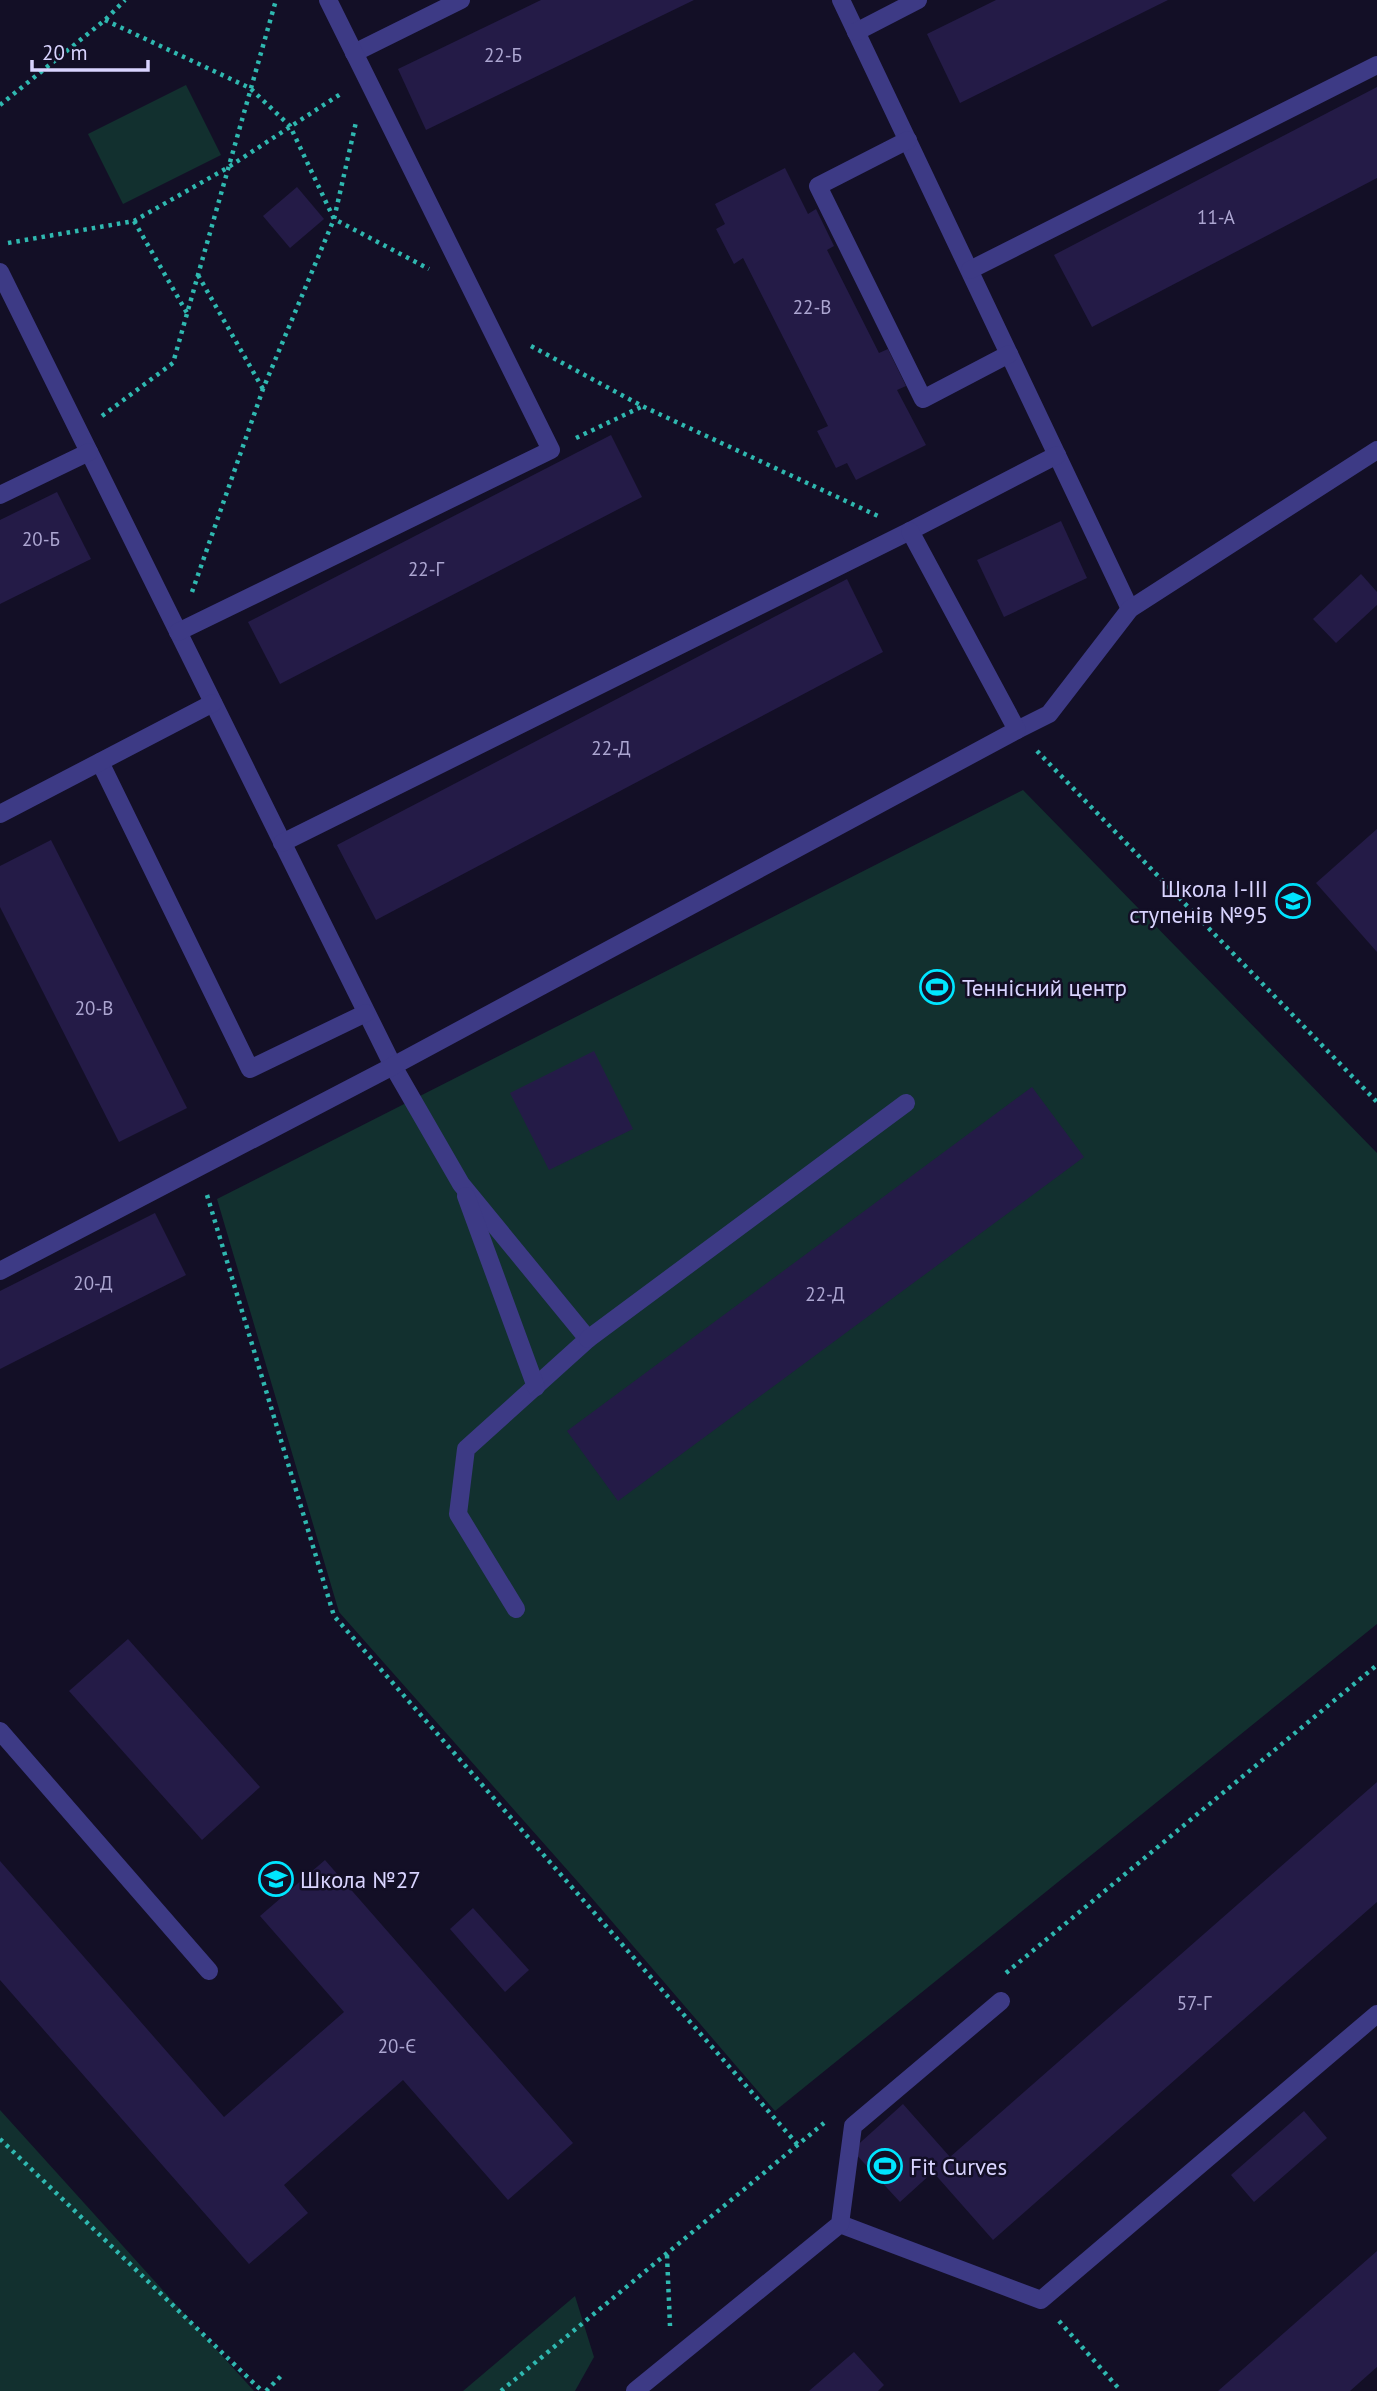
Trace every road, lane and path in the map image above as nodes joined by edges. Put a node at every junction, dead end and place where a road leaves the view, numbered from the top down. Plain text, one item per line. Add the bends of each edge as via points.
1 (125, 0) edge
2 (276, 0) edge
3 (328, 0) edge
4 (461, 0) edge
5 (841, 0) edge
6 (918, 0) edge
7 (105, 20) junction
8 (856, 32) junction
9 (354, 53) junction
10 (1377, 65) edge
11 (366, 77) junction
12 (250, 88) junction
13 (0, 105) edge
14 (290, 126) junction
15 (908, 140) junction
16 (228, 168) junction
17 (334, 219) junction
18 (134, 221) junction
19 (0, 244) edge
20 (970, 270) junction
21 (0, 272) edge
22 (198, 274) junction
23 (474, 293) junction
24 (187, 313) junction
25 (489, 323) junction
26 (1009, 354) junction
27 (263, 389) junction
28 (642, 407) junction
29 (79, 433) junction
30 (551, 450) junction
31 (1377, 450) edge
32 (89, 452) junction
33 (1057, 455) junction
34 (0, 495) edge
35 (911, 531) junction
36 (1130, 609) junction
37 (178, 632) junction
38 (213, 703) junction
39 (1017, 730) junction
40 (100, 762) junction
41 (0, 814) edge
42 (282, 843) junction
43 (366, 1013) junction
44 (393, 1066) junction
45 (1377, 1102) edge
46 (906, 1103) dead end
47 (198, 1168) junction
48 (461, 1184) junction
49 (0, 1271) edge
50 (588, 1339) junction
51 (536, 1387) junction
52 (516, 1609) dead end
53 (0, 1731) edge
54 (209, 1971) dead end
55 (1001, 2001) dead end
56 (1377, 2014) edge
57 (0, 2139) edge
58 (798, 2145) dead end
59 (840, 2224) junction
60 (666, 2254) dead end
61 (1041, 2300) junction
62 (671, 2361) junction
63 (281, 2376) dead end
64 (264, 2391) edge
65 (635, 2391) edge
66 (1121, 2391) edge

1 - 7 path
2 - 12 path
3 - 9 lane
4 - 9 lane
5 - 8 lane
6 - 8 lane
7 - 12 path
7 - 13 path
8 - 15 lane
9 - 11 lane
10 - 20 lane
11 - 14 path
11 - 17 path
11 - 23 lane
12 - 14 path
12 - 16 path
14 - 16 path
14 - 17 path
15 - 20 lane
15 - 26 lane via 818,186 923,399
16 - 18 path
16 - 22 path
17 - 23 path
17 - 27 path
18 - 19 path
18 - 24 path
20 - 26 lane
21 - 29 lane
22 - 24 path
22 - 27 path
23 - 25 lane
24 - 29 path via 173,363
25 - 28 path
25 - 30 lane
26 - 33 lane
27 - 37 path
28 - 30 path
28 - 35 path
29 - 32 lane
30 - 37 lane
31 - 36 lane
32 - 34 lane
32 - 37 lane
33 - 35 lane
33 - 36 lane
35 - 39 lane
35 - 42 lane
36 - 39 lane via 1049,714
37 - 38 lane
38 - 40 lane
38 - 42 lane
39 - 44 lane
39 - 45 path
40 - 41 lane
40 - 43 lane via 250,1069
42 - 43 lane
43 - 44 lane
44 - 47 lane
44 - 48 lane
46 - 50 lane
47 - 49 lane
47 - 58 path via 334,1616
48 - 50 lane
48 - 51 lane
50 - 51 lane
51 - 52 lane via 466,1449 458,1514
53 - 54 lane
55 - 59 lane via 853,2126
56 - 61 lane
57 - 64 path
59 - 61 lane
59 - 62 lane
60 - 62 path
61 - 66 path
62 - 65 lane
63 - 64 path

